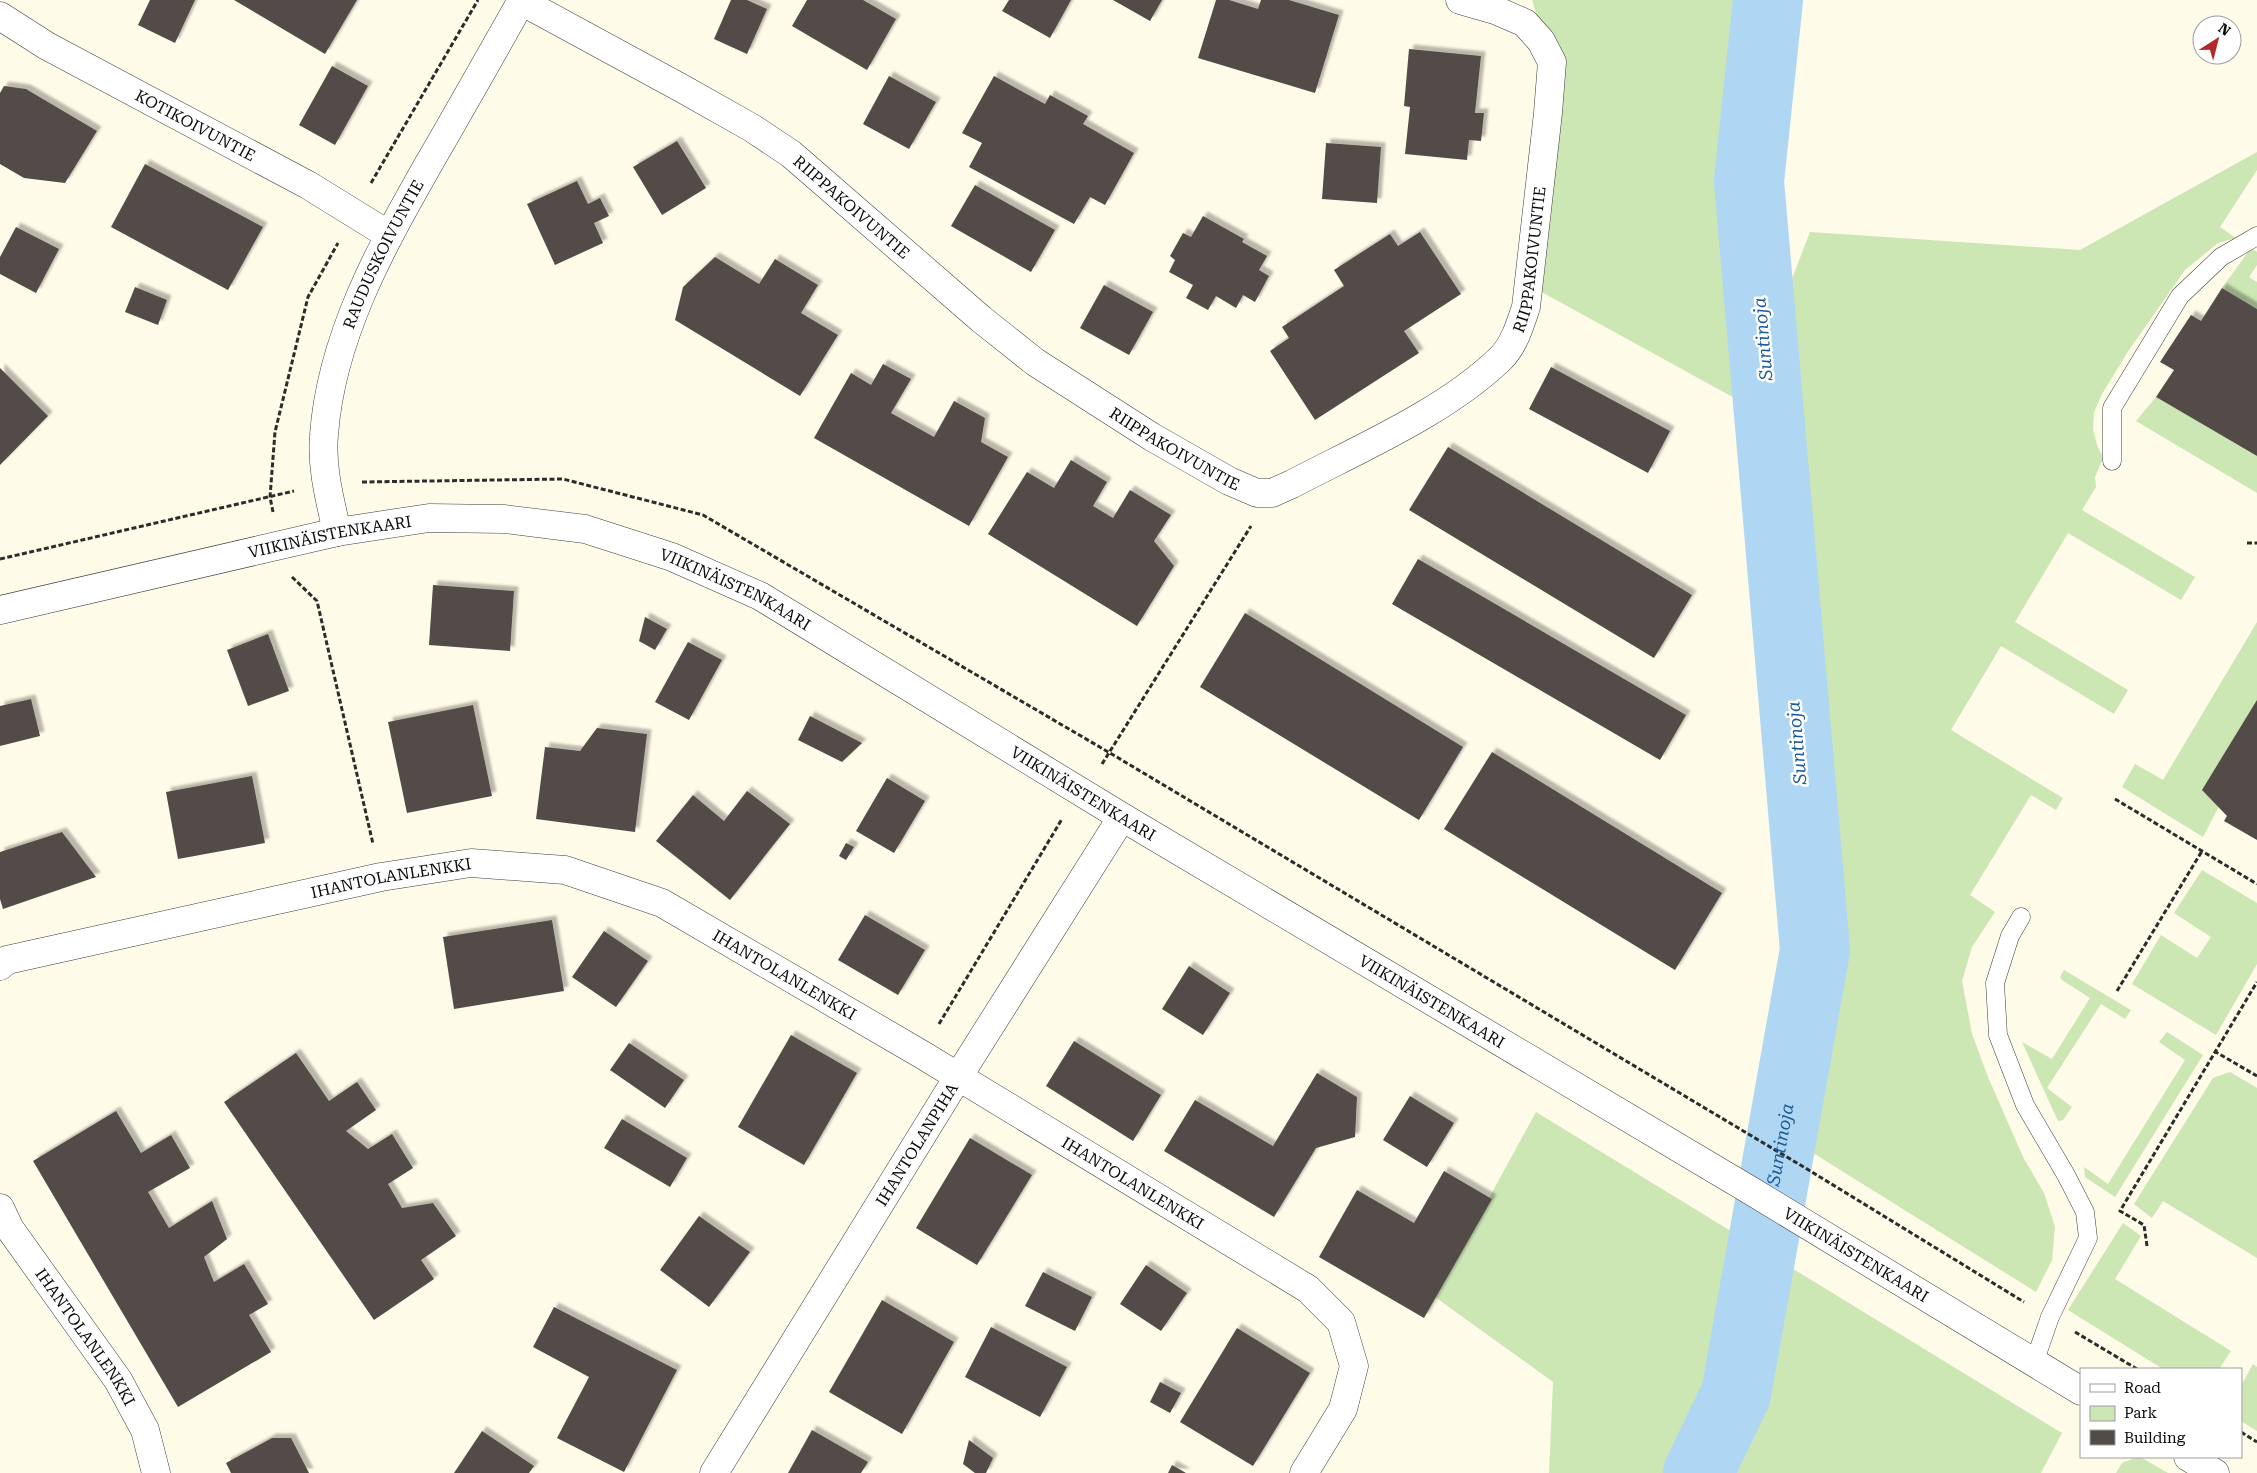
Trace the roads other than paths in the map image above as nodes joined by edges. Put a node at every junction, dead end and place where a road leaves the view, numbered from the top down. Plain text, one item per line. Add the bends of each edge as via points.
1 (1460, 0) edge
2 (522, 1) edge
3 (0, 16) edge
4 (389, 235) junction
5 (2257, 236) edge
6 (2112, 461) dead end
7 (337, 532) junction
8 (0, 610) edge
9 (1122, 817) junction
10 (2021, 917) dead end
11 (0, 966) edge
12 (958, 1077) junction
13 (0, 1208) edge
14 (2034, 1363) junction
15 (2080, 1390) edge
16 (2190, 1458) edge
17 (156, 1473) edge
18 (714, 1473) edge
19 (1304, 1473) edge
20 (2215, 1473) edge

1 - 2 street, RIIPPAKOIVUNTIE via 1525,23 1541,41 1552,62 1526,307 1515,337 1502,357 1433,410 1272,493 1257,493 1229,481 1035,362 791,154 683,88
2 - 4 street, RAUDUSKOIVUNTIE
3 - 4 street, KOTIKOIVUNTIE via 47,46 308,185
4 - 7 street, RAUDUSKOIVUNTIE via 349,325 331,382 324,436 326,482
5 - 6 lane via 2220,257 2180,296 2112,408
7 - 8 street, VIIKINÄISTENKAARI
7 - 9 street, VIIKINÄISTENKAARI via 429,518 504,519 585,529 672,557 760,596
9 - 12 street, IHANTOLANPIHA
9 - 14 street, VIIKINÄISTENKAARI
10 - 14 lane via 2010,936 1995,983 1998,1035 2025,1104 2084,1212 2088,1238 2050,1317
11 - 12 street, IHANTOLANLENKKI via 8,960 381,877 471,863 565,870 662,903
12 - 18 street, IHANTOLANPIHA
12 - 19 street, IHANTOLANLENKKI via 1308,1289 1341,1322 1354,1366 1343,1410
13 - 17 street, IHANTOLANLENKKI via 10,1229 118,1380 145,1430
14 - 15 street, VIIKINÄISTENKAARI
16 - 20 street

